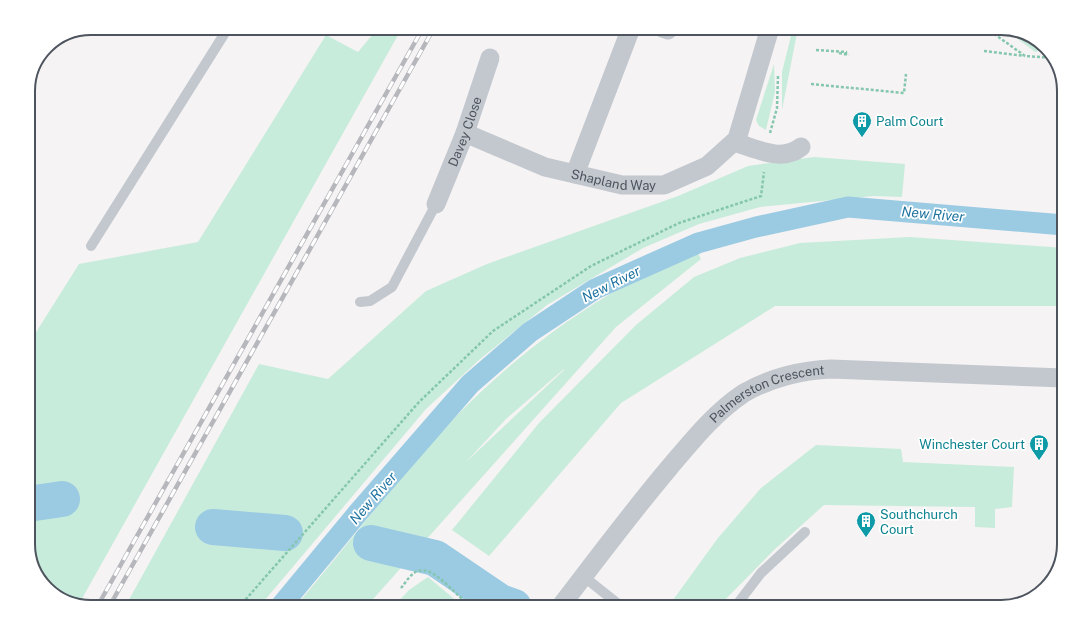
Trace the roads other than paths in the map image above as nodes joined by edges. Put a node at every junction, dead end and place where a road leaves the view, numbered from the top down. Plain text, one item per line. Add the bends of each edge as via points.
1 (224, 35) edge
2 (628, 35) edge
3 (768, 35) edge
4 (490, 58) dead end
5 (464, 133) junction
6 (734, 142) junction
7 (800, 147) dead end
8 (575, 174) junction
9 (436, 204) joint
10 (91, 246) dead end
11 (360, 302) dead end
12 (1057, 378) edge
13 (805, 532) dead end
14 (583, 576) junction
15 (565, 600) edge
16 (613, 600) edge
17 (740, 600) edge

1 - 10 lane
2 - 8 street
3 - 6 street, Shapland Way
4 - 5 street, Davey Close
5 - 8 street, Shapland Way via 545,167
5 - 9 street, Davey Close
6 - 7 street via 768,144 788,154
6 - 8 street, Shapland Way via 706,166 664,185 622,185
9 - 11 lane via 392,287 370,301
12 - 14 street, Palmerston Crescent via 831,369 800,373 761,385 724,407 703,428
13 - 17 lane via 761,573
14 - 15 street, Palmerston Crescent
14 - 16 lane

